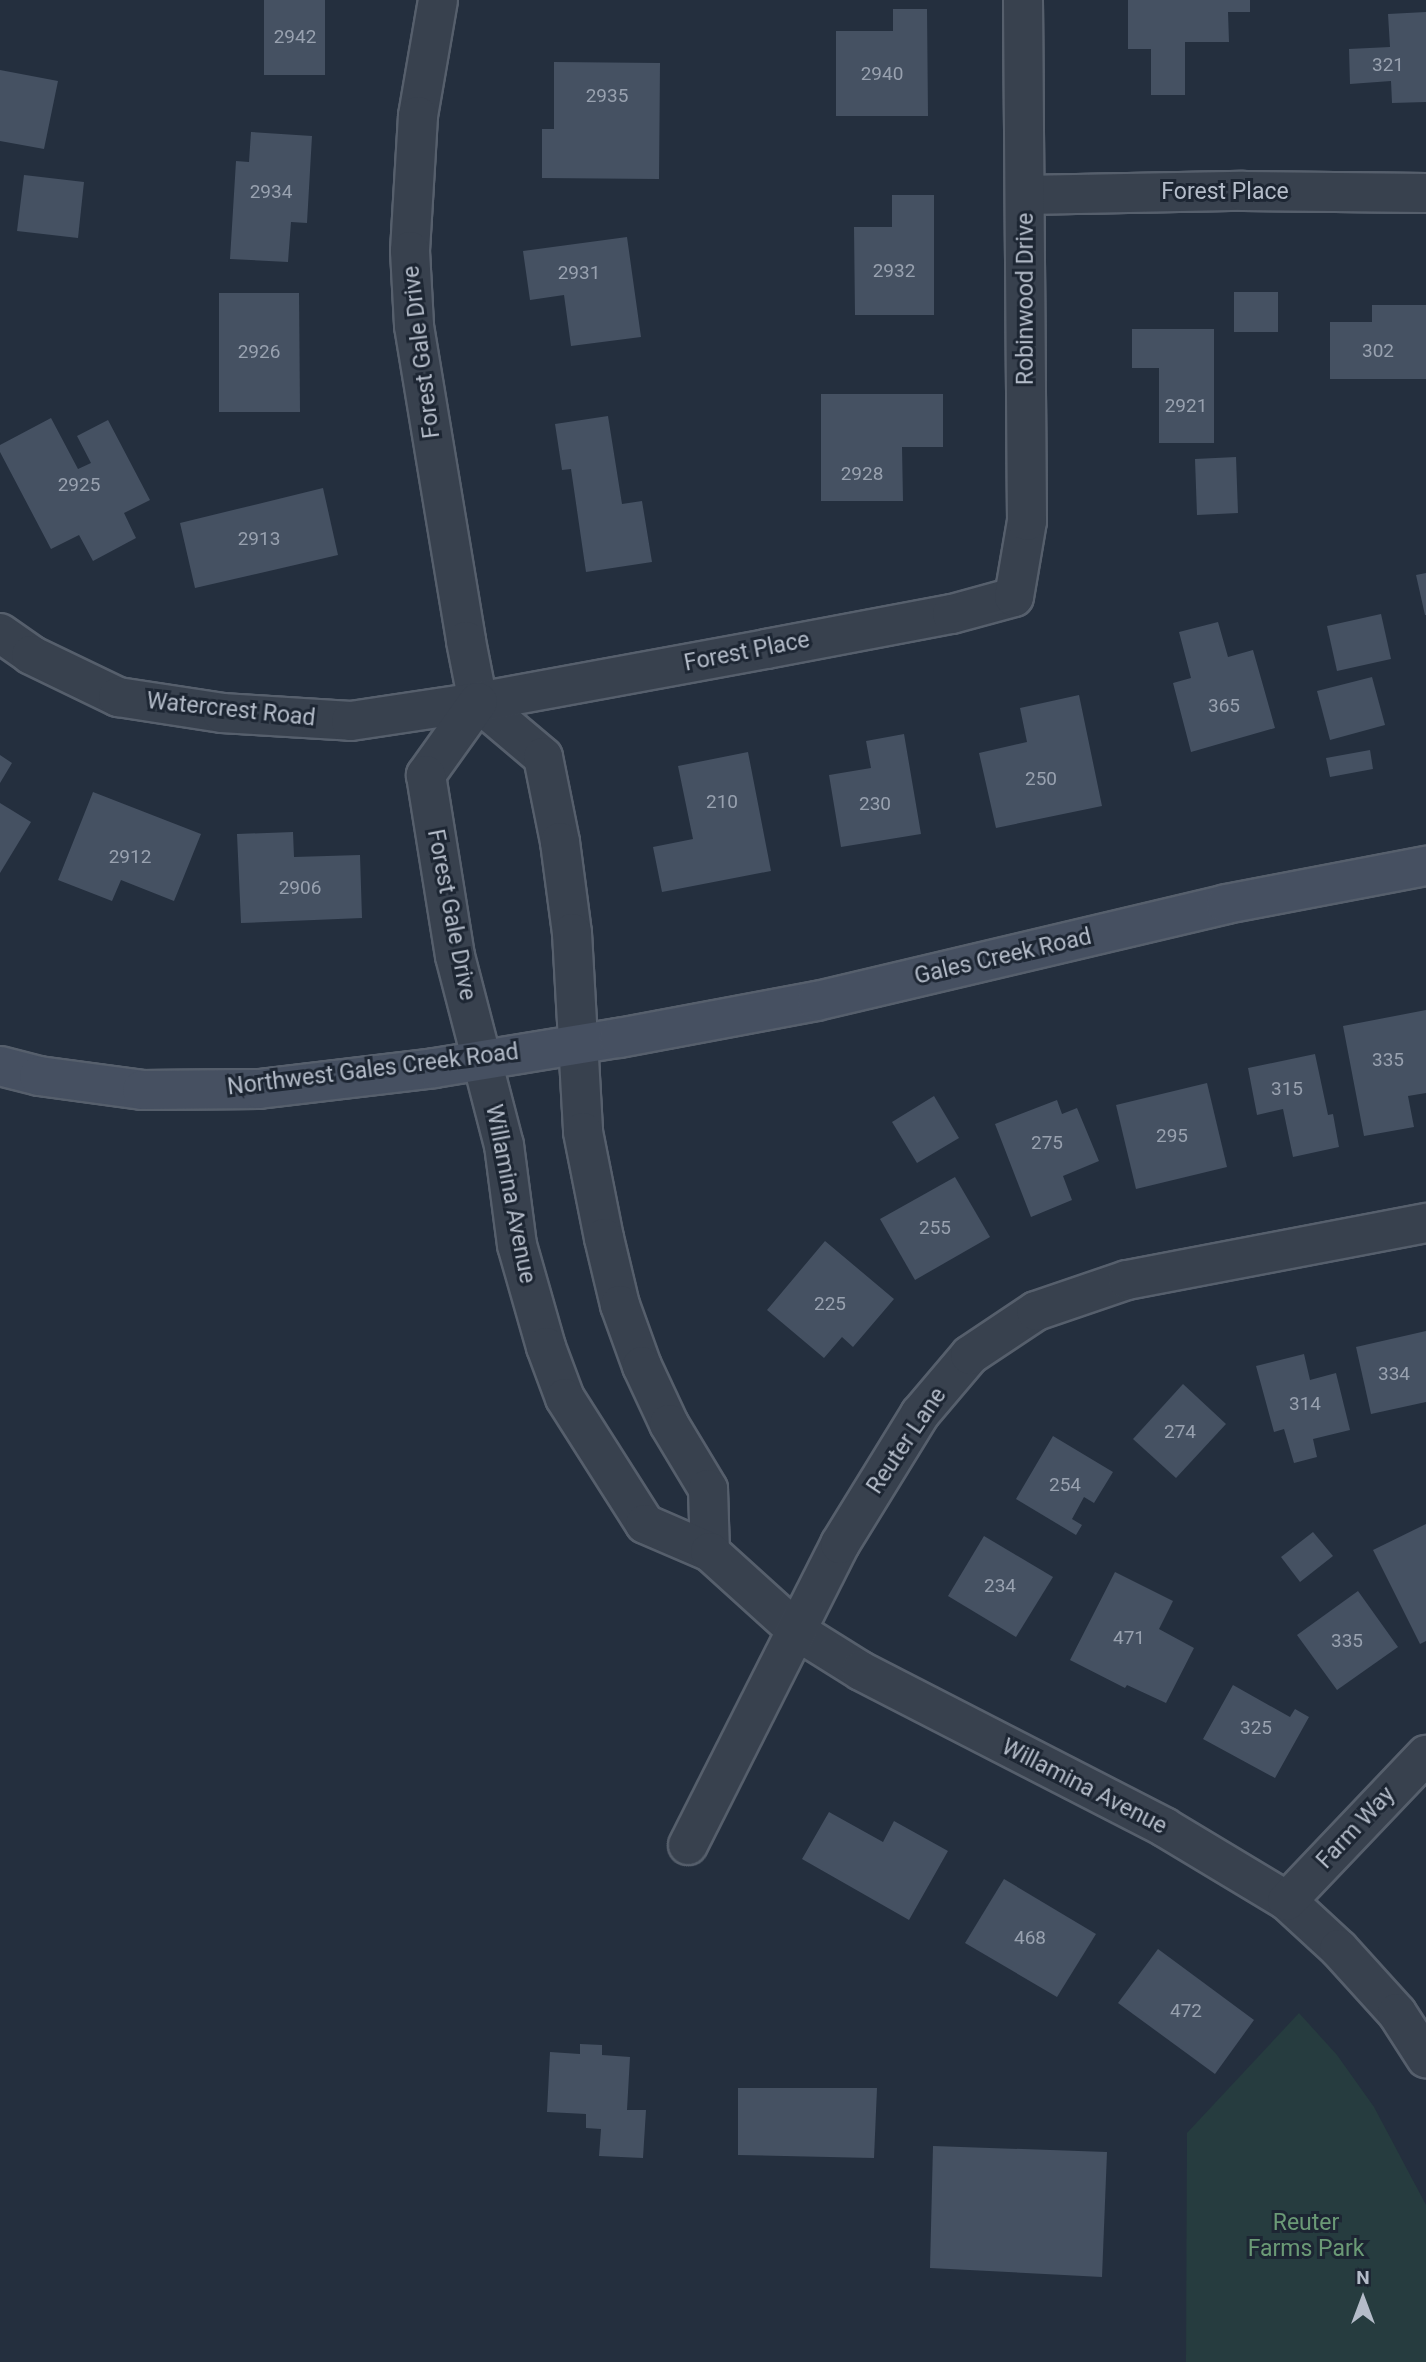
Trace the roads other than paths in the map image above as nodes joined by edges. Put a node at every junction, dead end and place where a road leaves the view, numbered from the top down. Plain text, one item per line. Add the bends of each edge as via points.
1 (438, 0) edge
2 (1023, 0) edge
3 (1426, 193) edge
4 (1025, 195) junction
5 (1014, 597) joint
6 (0, 632) edge
7 (478, 702) junction
8 (1426, 866) edge
9 (580, 1043) junction
10 (482, 1059) junction
11 (0, 1066) edge
12 (1426, 1223) edge
13 (710, 1552) junction
14 (797, 1631) junction
15 (1426, 1755) edge
16 (688, 1846) dead end
17 (1287, 1901) junction
18 (1426, 2058) edge

1 - 7 street, Forest Gale Drive via 418,116 410,251 414,326
2 - 4 street, Robinwood Drive
3 - 4 street, Forest Place
4 - 5 street, Robinwood Drive via 1027,521
5 - 7 street, Forest Place via 952,614
6 - 7 street, Watercrest Road via 31,655 118,697 222,713 351,721
7 - 9 street via 543,757 572,933
7 - 10 street, Forest Gale Drive via 426,775 455,956
8 - 9 main road, Gales Creek Road via 1226,904 817,1001
9 - 10 main road, Northwest Gales Creek Road
9 - 13 street via 583,1132 620,1305 669,1424 708,1489
10 - 11 main road, Northwest Gales Creek Road via 259,1089 142,1090
10 - 13 street, Willamina Avenue via 504,1145 517,1245 565,1398 645,1524
12 - 14 street, Reuter Lane via 1127,1280 1036,1311 970,1355 920,1414 839,1545
13 - 14 street, Willamina Avenue
14 - 16 street, Reuter Lane
14 - 17 street, Willamina Avenue via 861,1671 1164,1827
15 - 17 street, Farm Way
17 - 18 street, Willamina Avenue via 1339,1948 1397,2013

